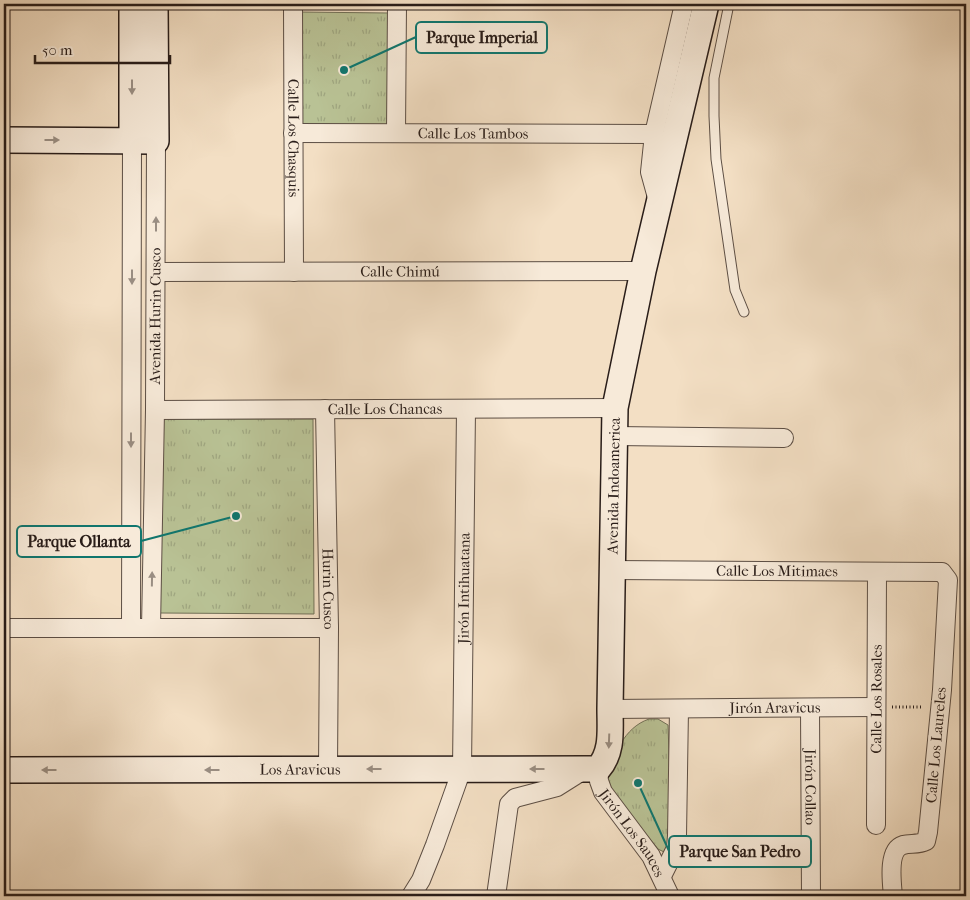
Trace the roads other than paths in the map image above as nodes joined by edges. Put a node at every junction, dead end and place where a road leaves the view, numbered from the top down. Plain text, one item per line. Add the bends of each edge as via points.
1 (132, 4) edge
2 (155, 4) edge
3 (293, 4) edge
4 (397, 4) edge
5 (684, 4) edge
6 (706, 4) edge
7 (729, 4) edge
8 (293, 133) junction
9 (396, 133) junction
10 (654, 134) junction
11 (4, 140) edge
12 (144, 141) junction
13 (660, 204) junction
14 (643, 271) junction
15 (156, 272) junction
16 (294, 272) junction
17 (744, 312) dead end
18 (466, 408) junction
19 (615, 408) junction
20 (325, 409) junction
21 (155, 410) junction
22 (615, 436) junction
23 (784, 438) dead end
24 (612, 570) junction
25 (877, 572) junction
26 (942, 572) joint
27 (4, 628) edge
28 (131, 628) junction
29 (151, 628) junction
30 (329, 628) junction
31 (876, 707) junction
32 (810, 708) junction
33 (610, 709) junction
34 (679, 709) junction
35 (462, 768) junction
36 (592, 769) junction
37 (4, 770) edge
38 (328, 770) junction
39 (876, 826) dead end
40 (662, 876) junction
41 (411, 896) edge
42 (496, 896) edge
43 (670, 896) edge
44 (811, 896) edge
45 (893, 896) edge

1 -> 12 street, Avenida Hurin Cusco
2 - 12 street, Avenida Hurin Cusco
3 - 8 street, Calle Los Chasquis
4 - 9 street
5 - 10 street
6 - 13 street, Avenida Indoamerica
7 - 17 lane via 714,78 716,159 735,290
8 - 9 street, Calle Los Tambos
8 - 16 street, Calle Los Chasquis
9 - 10 street, Calle Los Tambos
10 - 13 street via 650,172
11 -> 12 street
15 -> 12 street, Avenida Hurin Cusco
12 -> 28 street, Avenida Hurin Cusco
13 - 14 street, Avenida Indoamerica
14 - 16 street, Calle Chimú
14 - 19 street, Avenida Indoamerica
15 - 16 street, Calle Chimú
15 - 21 street, Avenida Hurin Cusco
18 - 19 street, Calle Los Chancas
18 - 20 street, Calle Los Chancas
18 - 35 street, Jirón Intihuatana
19 - 22 street, Avenida Indoamerica
20 - 21 street, Calle Los Chancas
20 - 30 street, Hurin Cusco
29 -> 21 street, Avenida Hurin Cusco
22 - 23 street
22 - 24 street, Avenida Indoamerica
24 - 25 street, Calle Los Mitimaes
24 - 33 street, Avenida Indoamerica
25 - 26 street, Calle Los Mitimaes
25 - 31 street, Calle Los Rosales
26 - 45 street, Calle Los Laureles via 948,580 928,832 926,841 898,848 891,863
27 - 28 street
28 - 29 street
29 - 30 street
30 - 38 street, Hurin Cusco
31 - 32 street, Jirón Aravicus
31 - 39 street, Calle Los Rosales
32 - 34 street, Jirón Aravicus
32 - 44 street, Jirón Collao
33 - 34 street, Jirón Aravicus
33 -> 36 street, Avenida Indoamerica via 609,752
34 - 40 street via 676,848
36 -> 35 street, Los Aravicus
35 -> 38 street, Los Aravicus
35 - 41 street, Jirón Intihuatana via 435,845
36 - 40 street, Jirón Los Sauces via 604,792
36 - 42 street via 557,787 515,798 509,804
38 -> 37 street, Los Aravicus
40 - 43 street, Jirón Los Sauces

